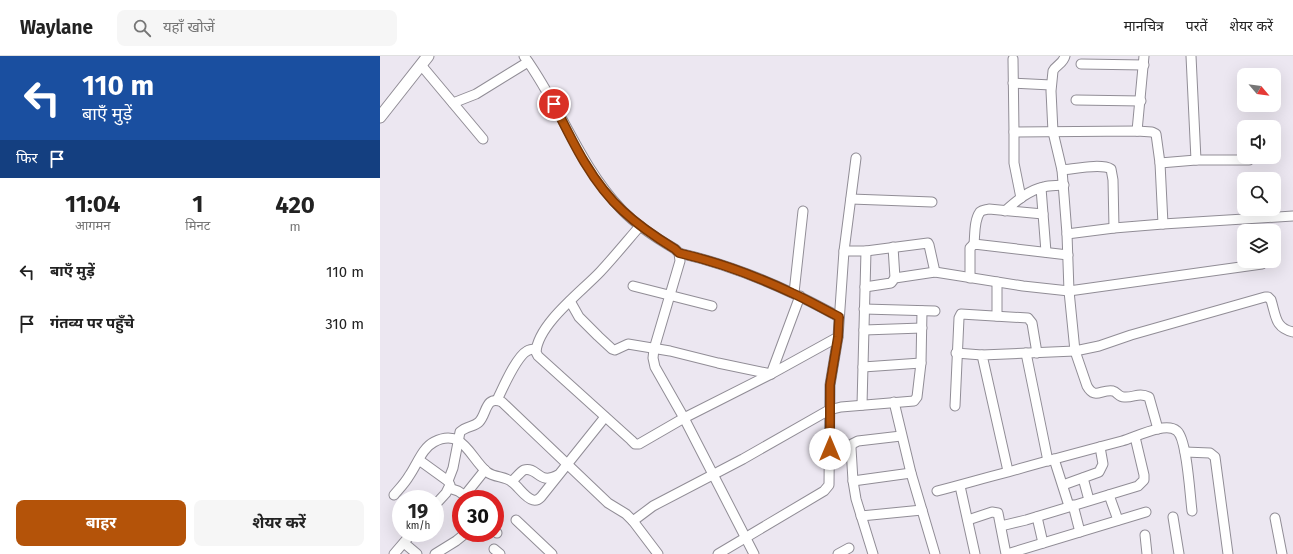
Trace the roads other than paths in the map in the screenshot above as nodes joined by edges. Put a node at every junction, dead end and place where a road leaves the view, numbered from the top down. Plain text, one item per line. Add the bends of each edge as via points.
1 (1065, 56) edge
2 (1191, 56) edge
3 (526, 59) edge
4 (1013, 59) dead end
5 (424, 60) edge
6 (1144, 61) edge
7 (1081, 64) dead end
8 (1014, 83) junction
9 (1051, 85) junction
10 (1076, 100) dead end
11 (1141, 101) junction
12 (453, 103) junction
13 (380, 117) edge
14 (1137, 131) junction
15 (1014, 132) junction
16 (1053, 132) junction
17 (483, 139) dead end
18 (856, 158) dead end
19 (1196, 160) junction
20 (1237, 160) edge
21 (1160, 163) junction
22 (1062, 170) junction
23 (1064, 185) junction
24 (1041, 188) junction
25 (1021, 198) junction
26 (851, 199) junction
27 (932, 202) dead end
28 (803, 211) dead end
29 (1006, 211) junction
30 (1043, 214) junction
31 (1293, 216) edge
32 (1162, 224) junction
33 (640, 226) junction
34 (1114, 228) junction
35 (1067, 234) junction
36 (974, 244) junction
37 (893, 247) junction
38 (844, 251) junction
39 (866, 251) junction
40 (1046, 252) junction
41 (679, 253) junction
42 (1068, 255) junction
43 (1237, 267) edge
44 (935, 272) junction
45 (895, 278) junction
46 (970, 278) junction
47 (997, 282) junction
48 (633, 286) dead end
49 (865, 287) junction
50 (1069, 291) junction
51 (670, 295) junction
52 (797, 295) junction
53 (570, 301) junction
54 (712, 306) dead end
55 (864, 309) junction
56 (922, 311) junction
57 (935, 311) dead end
58 (997, 316) junction
59 (839, 317) junction
60 (922, 328) junction
61 (864, 330) junction
62 (1293, 332) edge
63 (838, 337) junction
64 (654, 349) junction
65 (536, 350) junction
66 (1076, 351) junction
67 (956, 353) junction
68 (1026, 353) junction
69 (1037, 353) junction
70 (982, 355) junction
71 (921, 363) junction
72 (863, 367) junction
73 (771, 374) junction
74 (497, 400) junction
75 (894, 402) junction
76 (862, 405) junction
77 (955, 406) dead end
78 (829, 410) junction
79 (604, 417) junction
80 (684, 418) junction
81 (1158, 429) junction
82 (901, 436) junction
83 (1135, 437) junction
84 (458, 440) junction
85 (1100, 447) junction
86 (1185, 452) junction
87 (419, 460) junction
88 (1051, 460) junction
89 (568, 463) junction
90 (485, 470) junction
91 (1008, 471) junction
92 (910, 473) junction
93 (558, 475) junction
94 (712, 476) junction
95 (1084, 478) junction
96 (512, 481) junction
97 (853, 481) junction
98 (448, 485) junction
99 (1063, 485) junction
100 (960, 486) junction
101 (399, 490) edge
102 (456, 490) edge
103 (472, 490) edge
104 (444, 491) edge
105 (937, 491) dead end
106 (1109, 495) junction
107 (1089, 500) junction
108 (1071, 506) junction
109 (922, 510) junction
110 (1192, 511) dead end
111 (1146, 512) dead end
112 (861, 516) junction
113 (1037, 516) junction
114 (1173, 517) dead end
115 (1275, 518) dead end
116 (516, 520) dead end
117 (968, 520) junction
118 (1118, 520) junction
119 (633, 521) junction
120 (1001, 526) junction
121 (1080, 532) junction
122 (1145, 535) dead end
123 (745, 538) junction
124 (454, 542) edge
125 (404, 543) joint
126 (1039, 547) edge
127 (849, 548) dead end
128 (394, 554) edge
129 (417, 554) edge
130 (434, 554) edge
131 (552, 554) edge
132 (658, 554) edge
133 (718, 554) edge
134 (754, 554) edge
135 (838, 554) edge
136 (873, 554) edge
137 (935, 554) edge
138 (975, 554) edge
139 (1006, 554) edge
140 (1147, 554) edge
141 (1179, 554) edge
142 (1228, 554) edge
143 (1282, 554) edge

1 - 9 street via 1063,62 1052,71
2 - 19 street
3 - 12 street via 476,94
3 - 33 street via 542,82 593,174 622,210
4 - 8 street
5 - 12 street
5 - 13 street
6 - 7 street
6 - 11 street
8 - 9 street
8 - 15 street
9 - 16 street
10 - 11 street
11 - 14 street
12 - 17 street
14 - 16 street
14 - 21 street via 1156,134
15 - 16 street
15 - 25 street via 1014,163
16 - 22 street
18 - 26 street
19 - 20 street
19 - 21 street
21 - 32 street
22 - 23 street
22 - 34 street via 1097,167 1111,169
23 - 24 street
23 - 35 street
24 - 25 street
24 - 30 street
25 - 29 street
26 - 27 street
26 - 38 street
28 - 52 street
29 - 30 street
29 - 36 street via 988,209 980,212
30 - 40 street
31 - 32 street
32 - 34 street
33 - 41 street
33 - 53 street
34 - 35 street
35 - 42 street
36 - 40 street
36 - 46 street via 970,248
37 - 39 street
37 - 44 street via 928,243
37 - 45 street
38 - 39 street
38 - 59 street
39 - 49 street
40 - 42 street
41 - 51 street via 680,261
41 - 52 street via 724,266
42 - 50 street
43 - 50 street
44 - 45 street
44 - 46 street
45 - 49 street via 891,283
46 - 47 street
47 - 50 street
47 - 58 street
48 - 51 street
49 - 55 street
50 - 66 street
51 - 54 street
51 - 64 street
52 - 59 street
52 - 73 street
53 - 64 street via 579,317 612,349 628,344
53 - 65 street via 543,332
55 - 56 street
55 - 61 street
56 - 57 street
56 - 60 street
58 - 67 street via 959,315
58 - 69 street via 1031,320
59 - 63 street
60 - 61 street
60 - 71 street
61 - 72 street
62 - 66 street via 1278,324 1270,300 1265,297
63 - 73 street
63 - 78 street via 830,385
64 - 73 street
64 - 80 street via 655,367
65 - 74 street via 525,352
65 - 79 street via 538,356
66 - 69 street
66 - 81 street via 1090,391 1096,394 1111,391 1124,397 1142,394 1149,397
67 - 70 street
67 - 77 street
68 - 69 street
68 - 70 street
68 - 88 street
70 - 91 street
71 - 72 street
71 - 75 street via 916,399
72 - 76 street
73 - 80 street
74 - 84 street via 488,405 479,422 463,428
74 - 89 street
75 - 76 street
75 - 82 street
76 - 78 street
78 - 94 street
78 - 123 street via 827,488
79 - 80 street via 635,444 640,444
79 - 89 street
80 - 94 street
81 - 83 street
81 - 86 street via 1172,428 1177,431 1181,435
82 - 92 street
82 - 97 street via 855,442 851,448
83 - 85 street
83 - 106 street via 1144,480 1138,486
84 - 87 street via 446,438 435,441
84 - 90 street
84 - 98 street
85 - 88 street
85 - 95 street via 1101,469
86 - 110 street
86 - 142 street via 1210,453 1215,457
87 - 98 street
87 - 101 street
88 - 91 street
88 - 99 street
89 - 93 street
89 - 119 street via 608,503
90 - 96 street via 495,477
90 - 103 street
91 - 100 street
92 - 97 street
92 - 109 street
93 - 96 street via 544,478 527,470
93 - 96 street via 537,500 529,498
94 - 119 street via 653,506
94 - 123 street
95 - 99 street
95 - 107 street
97 - 112 street
98 - 102 street
98 - 104 street
99 - 108 street
100 - 105 street
100 - 117 street
106 - 107 street
106 - 118 street
107 - 108 street
108 - 113 street
108 - 121 street
109 - 112 street
109 - 137 street
111 - 118 street
112 - 136 street
113 - 120 street
113 - 126 street
114 - 141 street
115 - 143 street
116 - 131 street
117 - 120 street via 995,512 998,513
117 - 138 street
118 - 121 street
119 - 132 street
120 - 139 street
121 - 126 street
122 - 140 street
123 - 133 street
123 - 134 street
124 - 130 street
125 - 128 street
125 - 129 street
126 - 139 street
127 - 135 street

